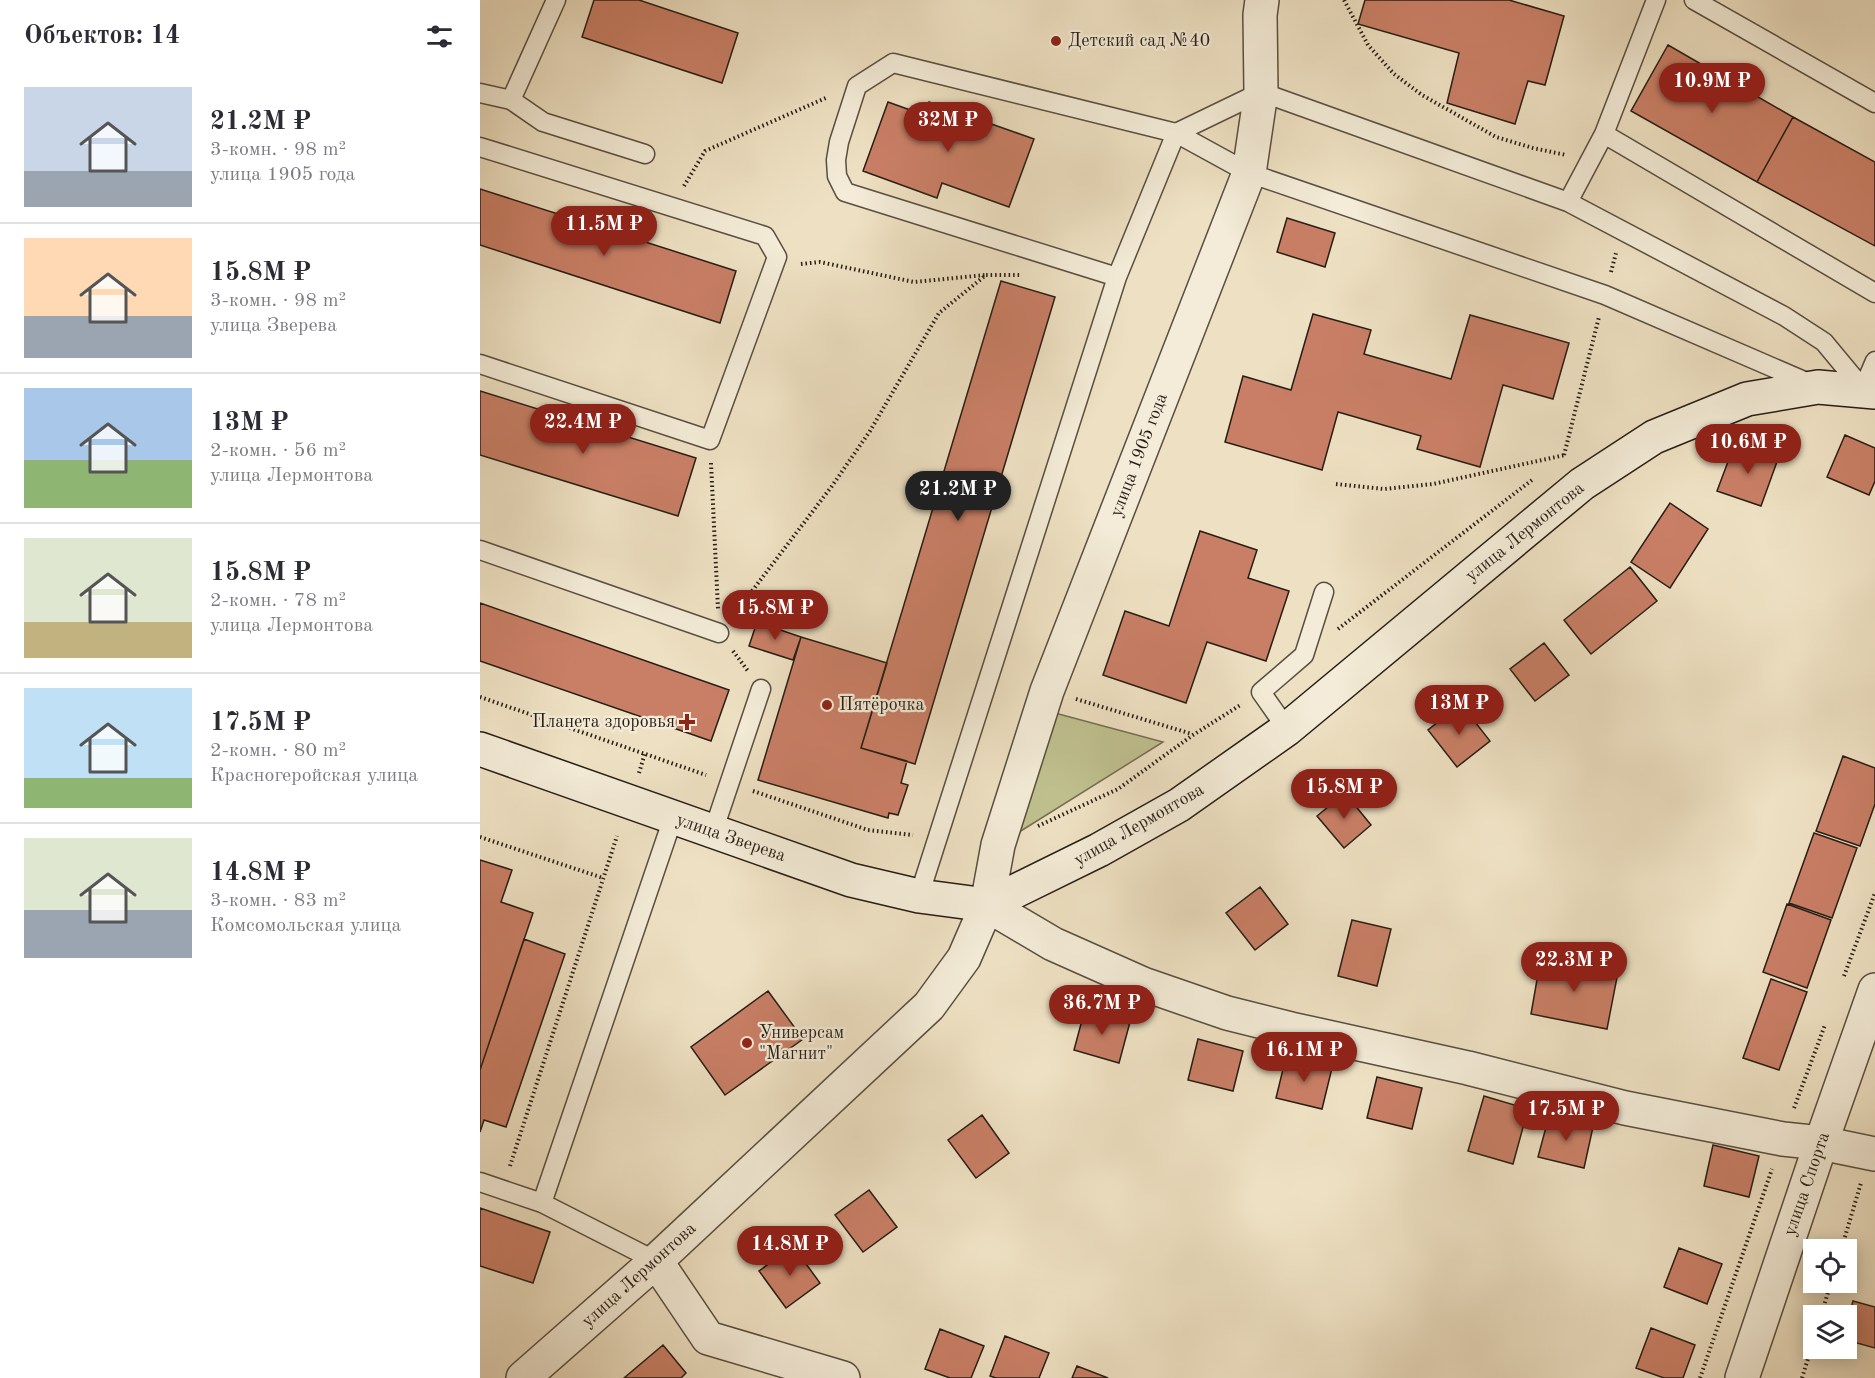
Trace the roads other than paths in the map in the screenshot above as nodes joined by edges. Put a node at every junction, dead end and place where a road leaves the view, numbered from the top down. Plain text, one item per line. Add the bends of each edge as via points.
1 (556, 0) edge
2 (1262, 0) edge
3 (1656, 0) edge
4 (1694, 0) edge
5 (1261, 92) junction
6 (480, 93) edge
7 (511, 100) junction
8 (1875, 103) edge
9 (1176, 133) junction
10 (1604, 134) junction
11 (480, 147) edge
12 (645, 154) dead end
13 (1249, 173) junction
14 (1568, 202) junction
15 (1117, 277) junction
16 (1875, 293) edge
17 (480, 364) edge
18 (1871, 381) edge
19 (1818, 387) junction
20 (480, 550) edge
21 (1324, 592) dead end
22 (720, 633) road end
23 (760, 689) road end
24 (1287, 729) junction
25 (480, 749) edge
26 (673, 818) junction
27 (713, 832) junction
28 (919, 896) junction
29 (987, 905) junction
30 (1875, 990) edge
31 (1821, 1143) junction
32 (1873, 1153) edge
33 (480, 1182) edge
34 (542, 1203) junction
35 (656, 1262) junction
36 (523, 1378) edge
37 (843, 1378) edge
38 (1742, 1378) edge

1 - 7 lane
2 - 5 street, улица 1905 года
3 - 10 lane
4 - 8 lane
5 - 9 lane
5 - 13 street, улица 1905 года
5 - 14 lane
6 - 7 lane
7 - 12 lane via 543,122
9 - 13 lane
9 - 15 lane
9 - 15 lane via 893,63 857,86 836,160 837,176 845,192
10 - 14 lane
10 - 16 lane
11 - 17 lane via 765,236 777,257 710,440
13 - 19 lane via 1605,296
13 - 29 street, улица 1905 года via 1047,691 998,845
14 - 18 lane via 1784,316 1824,342
15 - 28 lane
18 - 19 street, улица Лермонтова
19 - 24 street, улица Лермонтова via 1747,399 1654,437 1582,484
20 - 22 lane
21 - 24 lane via 1304,655 1261,692
23 - 27 lane
24 - 29 street, улица Лермонтова via 1179,806
25 - 26 street, улица Зверева
26 - 27 street, улица Зверева
26 - 34 lane
27 - 28 street, улица Зверева via 851,880
28 - 29 street, улица Зверева
29 - 31 street via 1053,944 1143,984 1227,1013 1625,1108
29 - 35 street, улица Лермонтова via 964,958 929,1006
30 - 31 street, улица Спорта
31 - 32 street
31 - 38 street, улица Спорта
33 - 34 lane
34 - 35 lane
35 - 36 street, улица Лермонтова
35 - 37 street via 708,1338

